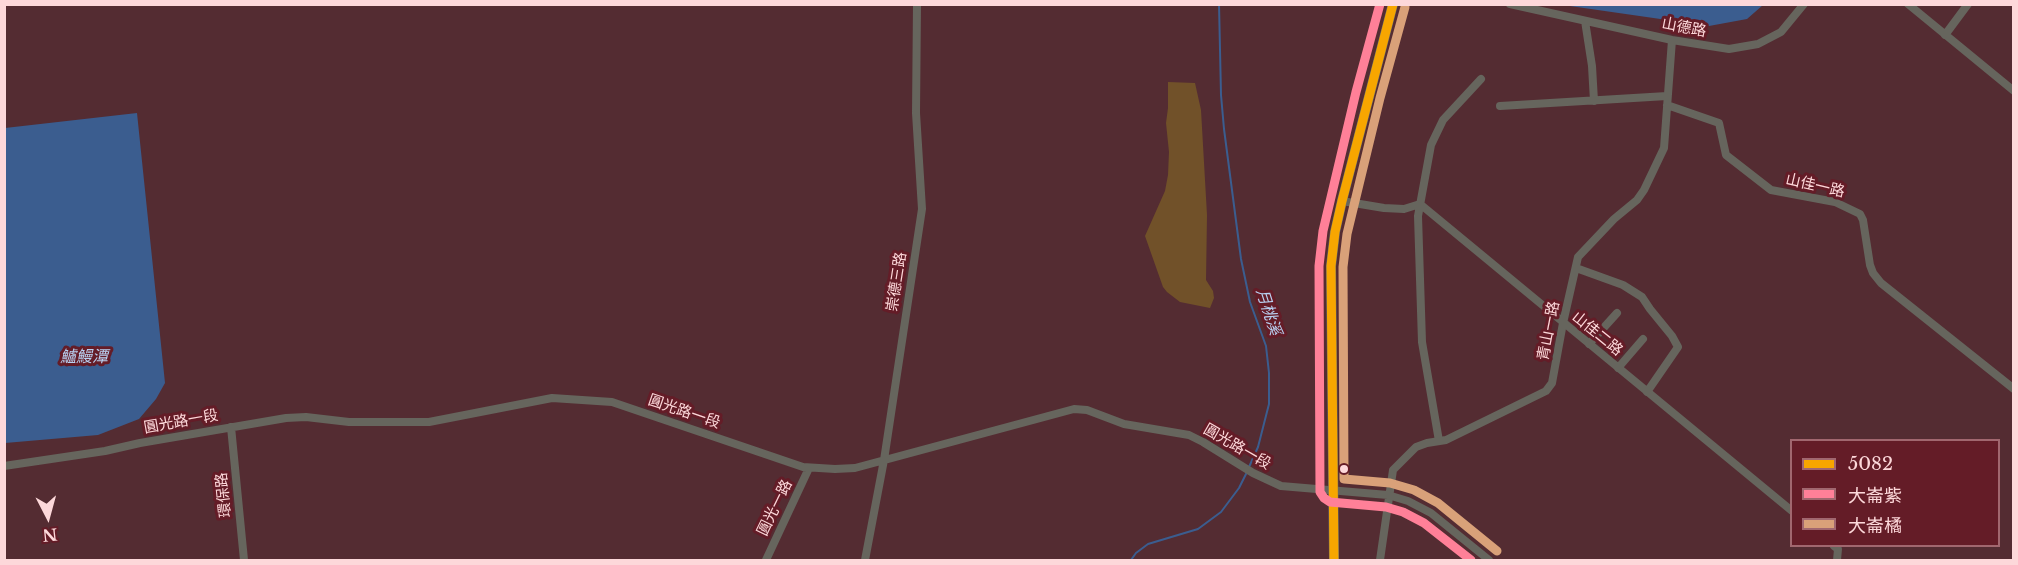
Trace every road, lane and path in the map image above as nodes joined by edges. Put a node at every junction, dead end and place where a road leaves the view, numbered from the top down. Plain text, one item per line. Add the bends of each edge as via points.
1 (917, 4) edge
2 (1393, 4) edge
3 (1510, 4) edge
4 (1804, 4) edge
5 (1908, 4) edge
6 (1968, 4) edge
7 (1584, 21) junction
8 (1945, 35) junction
9 (1672, 40) junction
10 (1481, 79) dead end
11 (2013, 91) edge
12 (1667, 100) junction
13 (1594, 101) junction
14 (1500, 106) dead end
15 (1342, 201) junction
16 (1420, 204) junction
17 (1576, 268) junction
18 (1617, 313) dead end
19 (1563, 323) junction
20 (1643, 339) dead end
21 (1589, 344) junction
22 (1618, 368) junction
23 (2013, 389) edge
24 (1647, 392) junction
25 (231, 427) junction
26 (1439, 441) junction
27 (884, 460) junction
28 (4, 466) edge
29 (809, 468) junction
30 (1332, 490) junction
31 (1388, 495) junction
32 (1790, 510) edge
33 (1835, 547) edge
34 (244, 561) edge
35 (766, 561) edge
36 (865, 561) edge
37 (1334, 561) edge
38 (1380, 561) edge
39 (1489, 561) edge
40 (1837, 561) edge

1 - 27 street, 崇德三路 via 916,113 922,209
2 - 15 street
3 - 7 street, 山德路
4 - 9 street, 山德路 via 1781,32 1758,44 1729,49
5 - 8 street
6 - 8 street
7 - 9 street, 山德路
7 - 13 street
8 - 11 street
9 - 12 street, 青山一路
10 - 16 street via 1443,120 1431,145
12 - 13 street, 山佳一路
12 - 17 street, 青山一路 via 1664,148 1644,190 1590,242 1578,257
12 - 23 street, 山佳一路 via 1719,123 1726,155 1772,190 1835,202 1860,214 1870,265 1881,283
13 - 14 street, 山佳一路
15 - 16 street via 1404,209
15 - 30 street via 1331,266
16 - 19 street, 山佳二路
16 - 26 street via 1417,228 1422,342
17 - 19 street, 青山一路
17 - 24 street via 1623,285 1642,297 1672,336 1678,347
18 - 21 street
19 - 21 street, 山佳二路
19 - 26 street, 青山一路 via 1552,383 1546,391
20 - 22 street
21 - 22 street, 山佳二路
22 - 24 street, 山佳二路
24 - 32 street, 山佳二路
25 - 28 street, 圓光路一段
25 - 29 street, 圓光路一段 via 306,417 349,422 429,422 552,398 612,402
25 - 34 street, 環保路
26 - 31 street, 青山一路 via 1416,447 1393,470
27 - 29 street, 圓光路一段 via 855,468
27 - 30 street, 圓光路一段 via 1074,408 1124,424 1190,435 1281,486
27 - 36 street, 崇德三路
29 - 35 street, 圓光一路
30 - 31 street, 圓光路一段
30 - 37 street
31 - 38 street, 青山一路
31 - 39 street, 圓光路一段 via 1431,513
33 - 40 street

